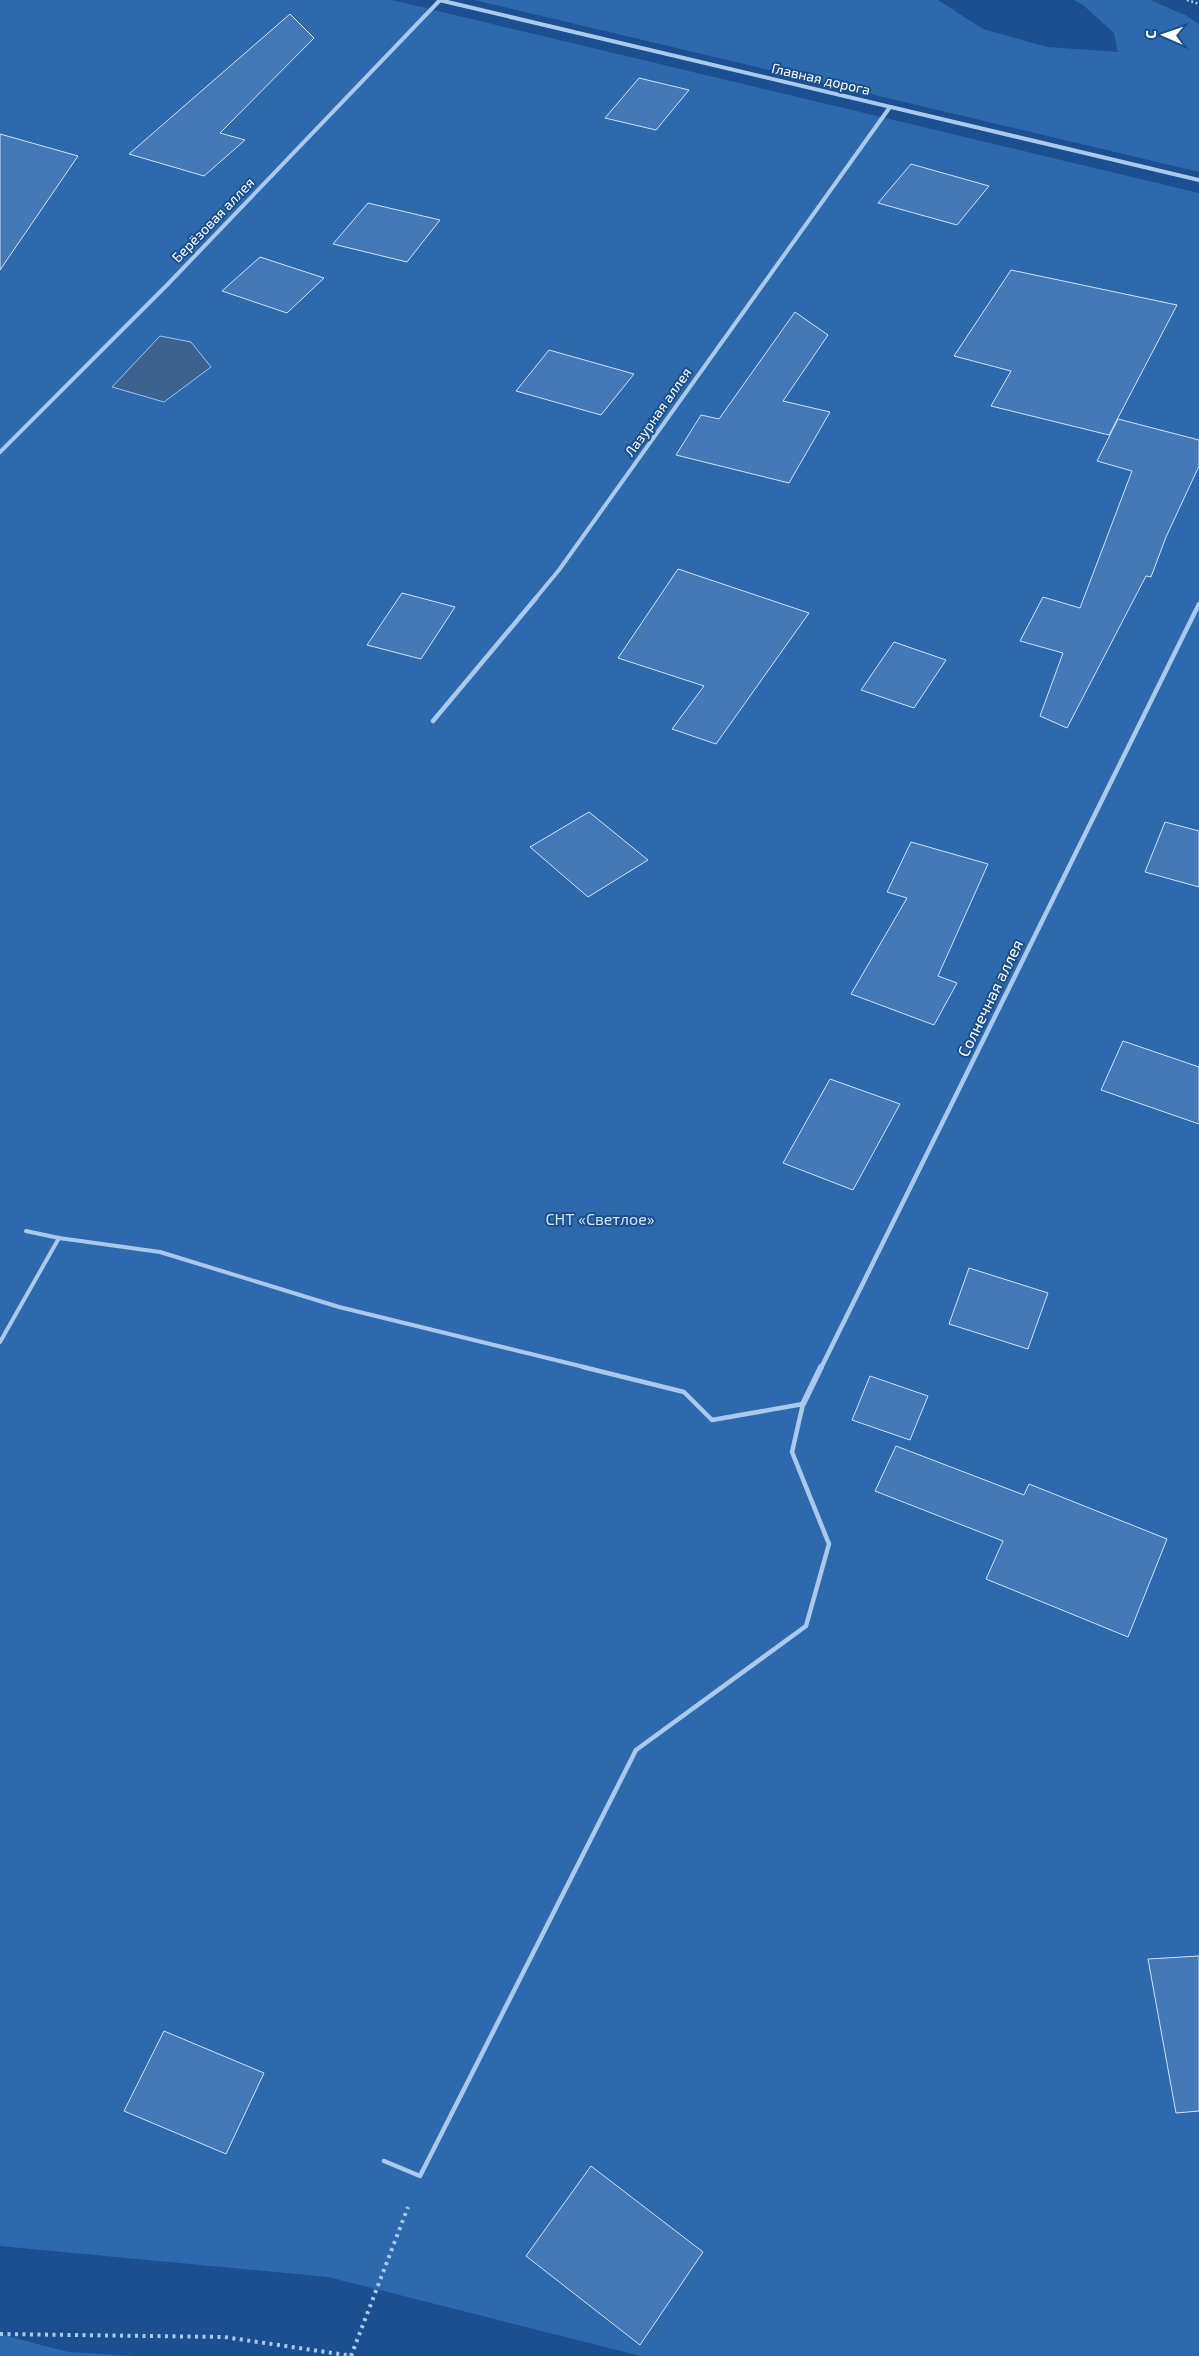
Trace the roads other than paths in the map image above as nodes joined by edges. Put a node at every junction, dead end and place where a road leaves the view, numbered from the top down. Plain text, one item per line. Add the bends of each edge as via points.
1 (440, 0) edge
2 (890, 107) junction
3 (1199, 180) edge
4 (0, 452) edge
5 (1199, 604) edge
6 (433, 721) dead end
7 (26, 1231) dead end
8 (59, 1238) junction
9 (0, 1342) edge
10 (803, 1404) junction
11 (384, 2161) dead end

1 - 2 street, Главная дорога
1 - 4 street, Берёзовая аллея
2 - 3 street, Главная дорога
2 - 6 street, Лазурная аллея via 559,570
5 - 10 street, Солнечная аллея
7 - 8 lane
8 - 9 lane
8 - 10 lane via 160,1252 339,1307 684,1392 712,1420
10 - 11 lane via 792,1452 829,1544 806,1626 636,1750 420,2176

